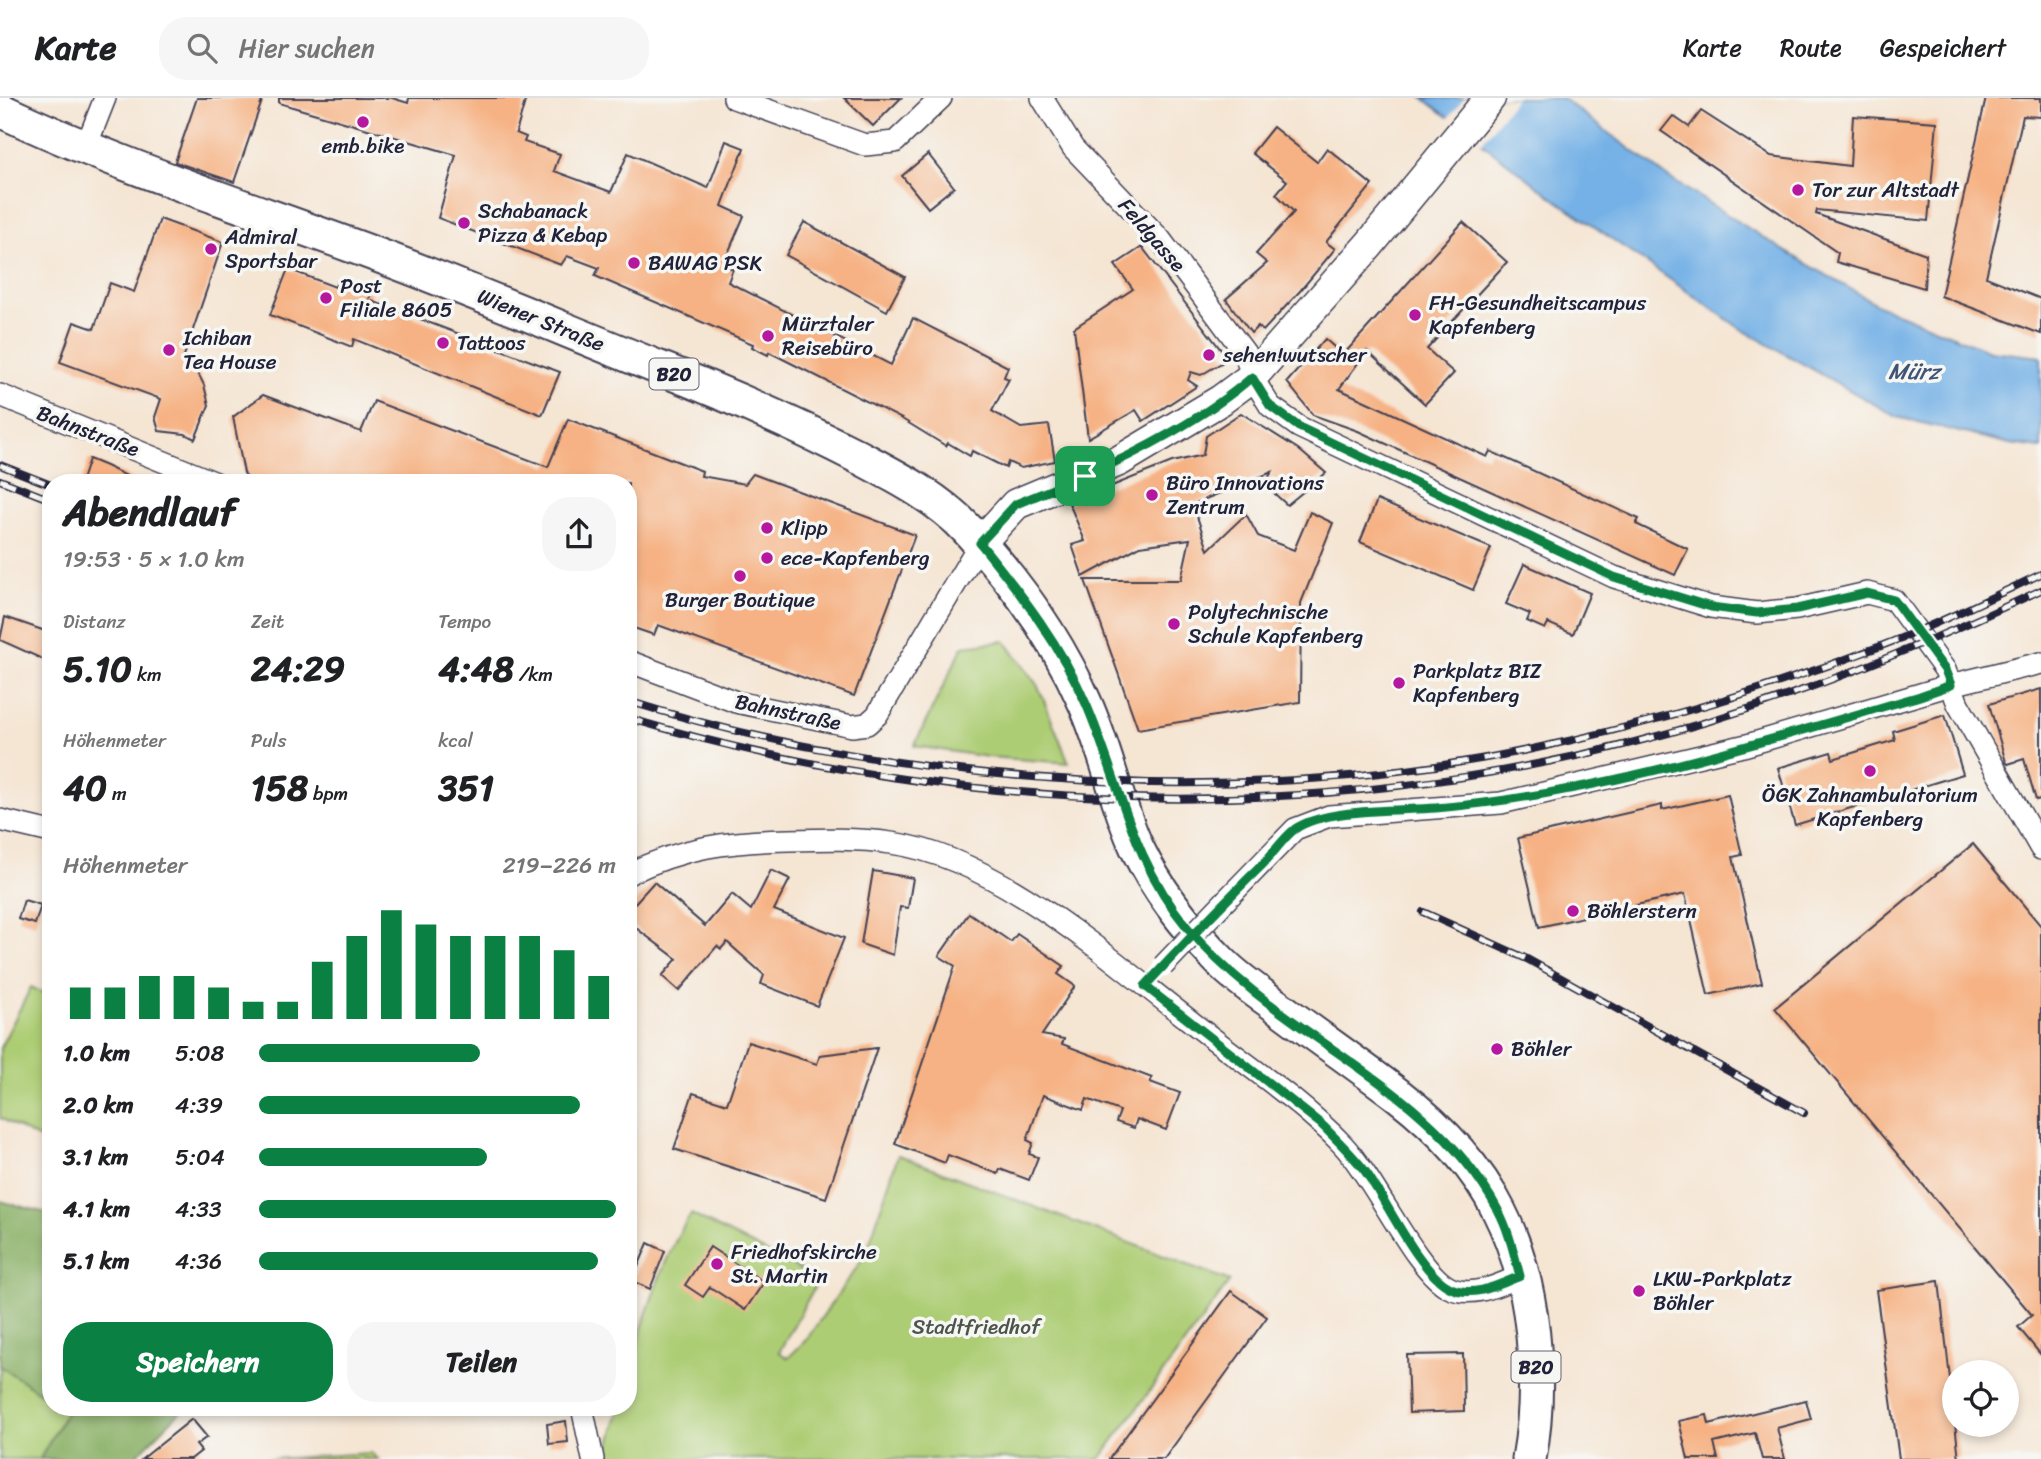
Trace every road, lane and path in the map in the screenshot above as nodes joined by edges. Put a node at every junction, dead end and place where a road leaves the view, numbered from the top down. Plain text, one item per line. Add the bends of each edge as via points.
1 (105, 98) edge
2 (734, 98) edge
3 (941, 98) edge
4 (1042, 98) edge
5 (1490, 98) edge
6 (0, 110) edge
7 (85, 149) junction
8 (1252, 377) junction
9 (0, 395) edge
10 (194, 474) edge
11 (980, 543) junction
12 (2041, 663) edge
13 (637, 664) edge
14 (1951, 685) junction
15 (0, 820) edge
16 (42, 830) edge
17 (2041, 849) edge
18 (637, 870) edge
19 (1145, 986) junction
20 (1520, 1276) junction
21 (584, 1416) edge
22 (593, 1459) edge
23 (1529, 1459) edge

1 - 7 street
2 - 3 street via 865,145 895,142
4 - 8 street, Feldgasse via 1073,148 1160,239 1245,353
5 - 8 street
6 - 7 main road, Wiener Straße / B20
7 - 11 main road, Wiener Straße / B20 via 542,320 806,430 890,473 948,510
8 - 11 street via 1119,461 1016,504
8 - 14 street, Feldgasse via 1270,406 1299,427 1614,577 1711,607 1757,613 1867,593 1894,600
9 - 10 street, Bahnstraße
11 - 13 street, Bahnstraße via 877,715 867,724 852,726 736,702
11 - 20 main road, B20 via 1041,620 1063,656 1087,706 1135,844 1188,928 1227,968 1403,1099 1452,1143 1500,1212
12 - 14 street
14 - 17 street, Feldgasse
14 - 19 street, bridge via 1747,745 1502,803 1329,816 1295,829
15 - 16 street
18 - 19 street via 695,847 746,841 893,843 939,855 1000,885 1082,936
19 - 20 street via 1344,1146 1430,1273 1449,1288 1481,1290
20 - 23 main road, B20 via 1537,1374
21 - 22 street

